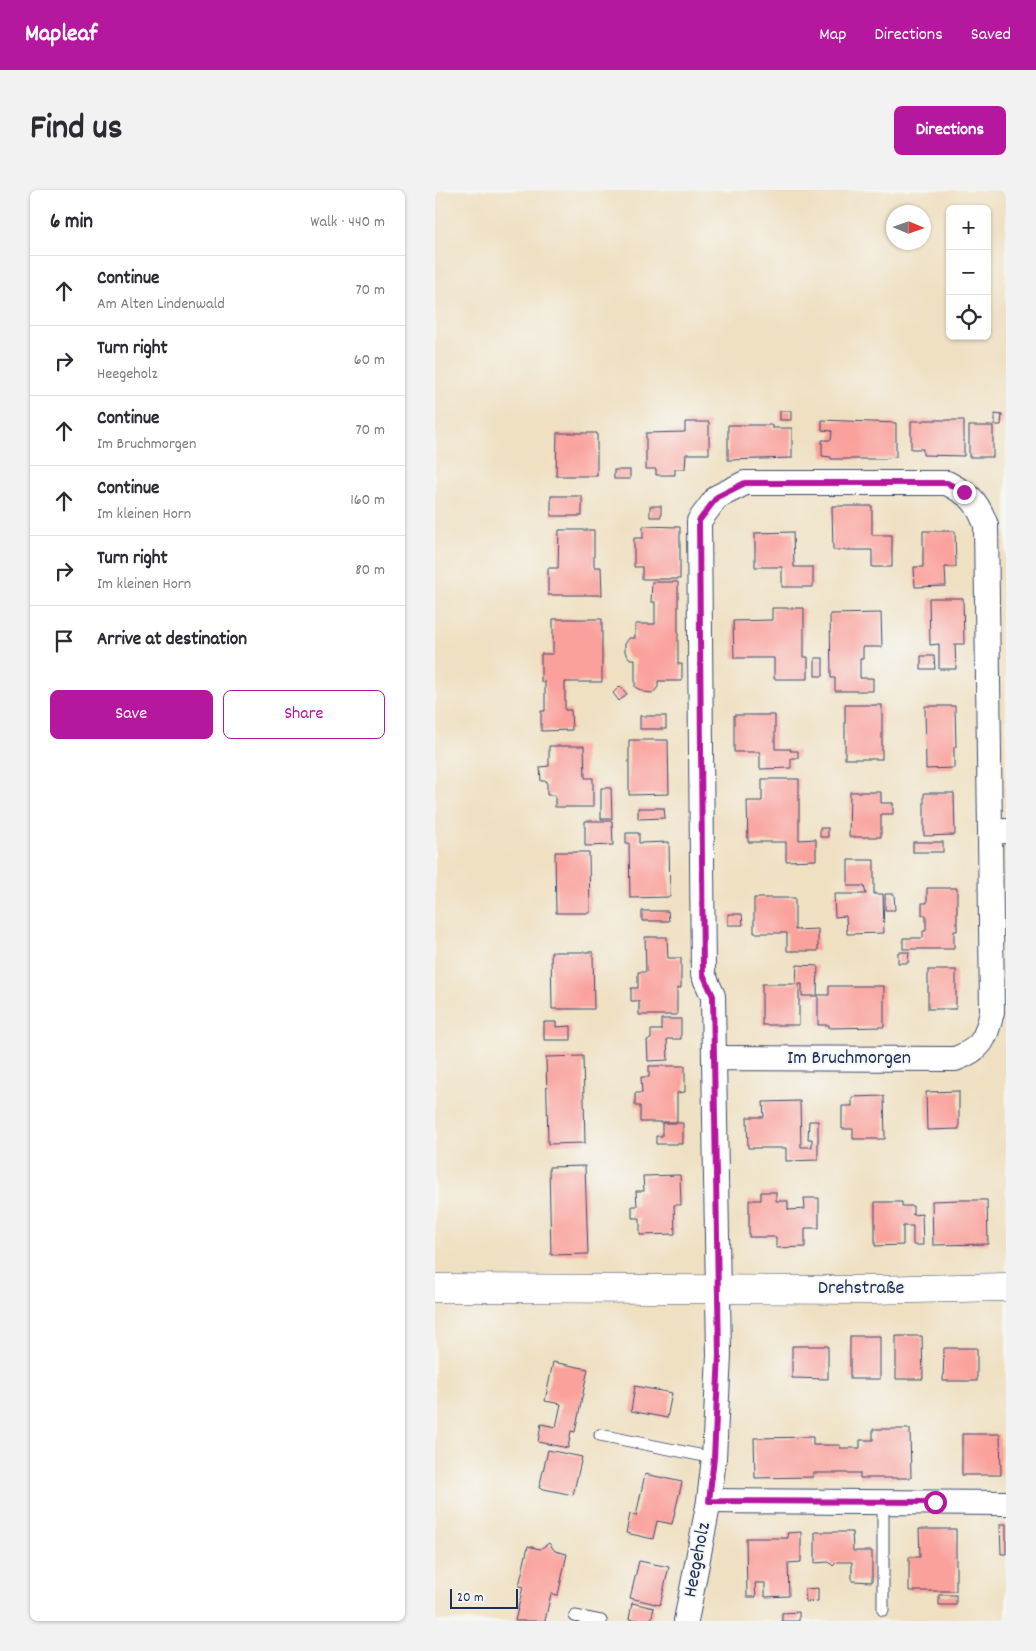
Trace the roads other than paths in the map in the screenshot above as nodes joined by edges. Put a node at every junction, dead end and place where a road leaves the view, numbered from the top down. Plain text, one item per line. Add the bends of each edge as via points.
1 (998, 832) edge
2 (714, 1058) junction
3 (1006, 1287) edge
4 (435, 1288) edge
5 (717, 1289) junction
6 (600, 1435) dead end
7 (714, 1458) junction
8 (709, 1501) junction
9 (883, 1502) junction
10 (1006, 1503) edge
11 (883, 1610) dead end
12 (575, 1616) dead end
13 (601, 1621) edge
14 (686, 1621) edge

1 - 2 street, Im Bruchmorgen via 992,1012 987,1034 971,1053 955,1059
1 - 2 street, Im Bruchmorgen via 986,525 978,504 947,483 745,483 717,497 699,521 703,974 713,996
2 - 5 street
3 - 5 street, Drehstraße
4 - 5 street, Drehstraße
5 - 7 street, Heegeholz via 719,1355
6 - 7 lane
7 - 8 street, Heegeholz
8 - 9 street
8 - 14 street, Heegeholz
9 - 10 street
9 - 11 lane
12 - 13 lane

